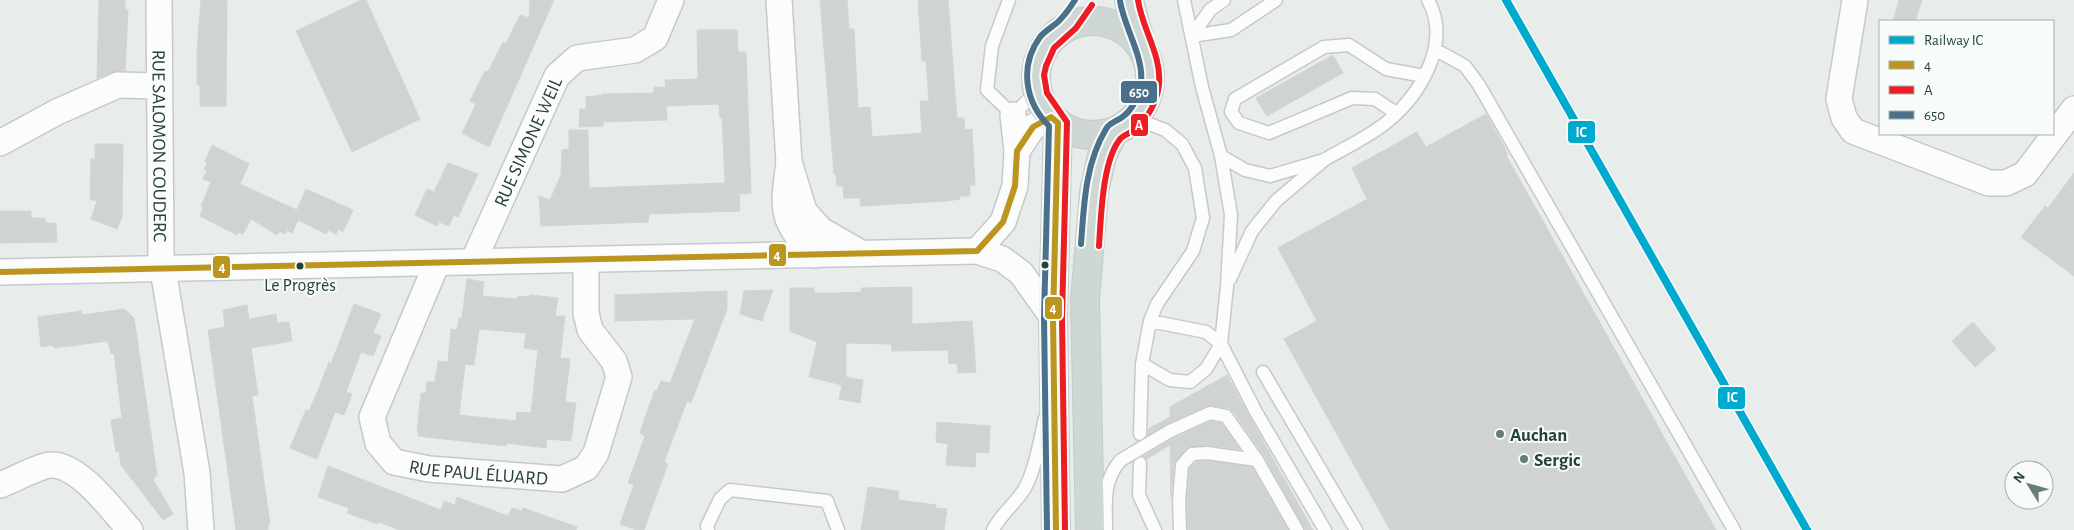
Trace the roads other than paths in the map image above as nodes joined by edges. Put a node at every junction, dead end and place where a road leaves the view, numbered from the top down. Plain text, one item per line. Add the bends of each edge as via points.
1 (159, 0) edge
2 (671, 0) edge
3 (779, 0) edge
4 (1085, 0) edge
5 (1129, 0) edge
6 (1184, 0) edge
7 (1224, 0) edge
8 (1276, 0) edge
9 (1428, 0) edge
10 (1855, 0) edge
11 (1008, 3) edge
12 (1210, 3) edge
13 (1066, 26) junction
14 (1192, 36) junction
15 (1141, 45) junction
16 (1436, 50) junction
17 (1424, 76) junction
18 (159, 86) junction
19 (1037, 92) junction
20 (2074, 109) edge
21 (1396, 113) junction
22 (1013, 115) junction
23 (1054, 120) junction
24 (1124, 125) junction
25 (0, 143) edge
26 (1017, 151) junction
27 (1220, 156) junction
28 (1324, 160) junction
29 (789, 162) junction
30 (977, 251) junction
31 (861, 253) junction
32 (815, 254) junction
33 (586, 260) junction
34 (473, 262) junction
35 (437, 263) junction
36 (163, 269) junction
37 (0, 272) edge
38 (1227, 286) junction
39 (1053, 318) junction
40 (1150, 321) junction
41 (1221, 344) junction
42 (1142, 364) junction
43 (1263, 372) dead end
44 (1053, 382) junction
45 (1140, 434) dead end
46 (1257, 460) junction
47 (1140, 463) dead end
48 (0, 485) edge
49 (130, 530) edge
50 (201, 530) edge
51 (708, 530) edge
52 (838, 530) edge
53 (993, 530) edge
54 (1056, 530) edge
55 (1090, 530) edge
56 (1106, 530) edge
57 (1155, 530) edge
58 (1180, 530) edge
59 (1297, 530) edge
60 (1325, 530) edge
61 (1356, 530) edge
62 (1734, 530) edge

1 - 18 street, RUE SALOMON COUDERC
2 - 34 street, RUE SIMONE WEIL via 655,38 635,50 577,58 557,76
3 - 29 street
4 - 13 main road
5 - 15 main road
6 - 14 lane
7 - 12 lane
8 - 14 lane via 1231,30
9 - 16 lane via 1437,31
10 - 20 street via 1839,99 1844,118 1853,130 1989,183 2006,183 2025,174
11 - 22 lane via 992,46 987,90
12 - 14 lane
13 - 15 main road via 1099,20 1115,24
13 - 19 main road via 1040,54 1036,66
14 - 27 lane
15 - 24 main road via 1149,63 1150,83 1145,101
16 - 17 lane
16 - 62 lane via 1465,66 1478,85
17 - 21 lane via 1412,99
17 - 21 lane via 1386,69 1349,45 1324,47 1235,99 1231,112 1239,124 1269,133 1352,98 1375,99
18 - 25 street via 118,85 57,112
18 - 36 street, RUE SALOMON COUDERC
19 - 22 lane
19 - 23 main road via 1044,109
21 - 28 lane via 1386,123
22 - 26 street
23 - 24 main road via 1070,131 1085,135 1100,135
23 - 26 street via 1033,126
23 - 39 main road
24 - 40 lane via 1165,130 1182,144 1195,168 1203,218 1193,251 1157,304
24 - 55 main road via 1102,156 1094,192 1085,300
26 - 30 street via 1015,186 1004,222
27 - 28 lane via 1245,170 1270,176
27 - 38 lane via 1231,215
28 - 38 lane via 1276,201 1252,231
29 - 31 street via 804,211 821,230
29 - 32 street via 784,204 788,222
30 - 31 street
30 - 39 street via 1002,259 1021,273
31 - 32 street
32 - 33 street
33 - 34 street
33 - 35 street, RUE PAUL ÉLUARD via 586,314 590,330 614,361 618,377 596,453 586,468 562,479 429,469 394,462 378,444 372,417
34 - 35 street
35 - 36 street
36 - 37 street
36 - 50 street, RUE SALOMON COUDERC via 197,473
38 - 41 lane
39 - 44 main road
40 - 41 lane via 1206,332
40 - 42 lane
41 - 42 lane via 1206,368 1190,382 1170,380
41 - 60 lane via 1256,412
42 - 45 lane
43 - 61 lane
44 - 53 lane via 1026,486
44 - 54 main road
46 - 56 lane, bridge via 1226,416 1210,413 1170,431 1121,460 1112,470 1106,493
46 - 58 lane via 1192,454 1182,465
46 - 59 lane
47 - 57 lane via 1139,495
48 - 49 street via 50,465 67,468 81,477
51 - 52 lane via 720,499 730,490 827,500

